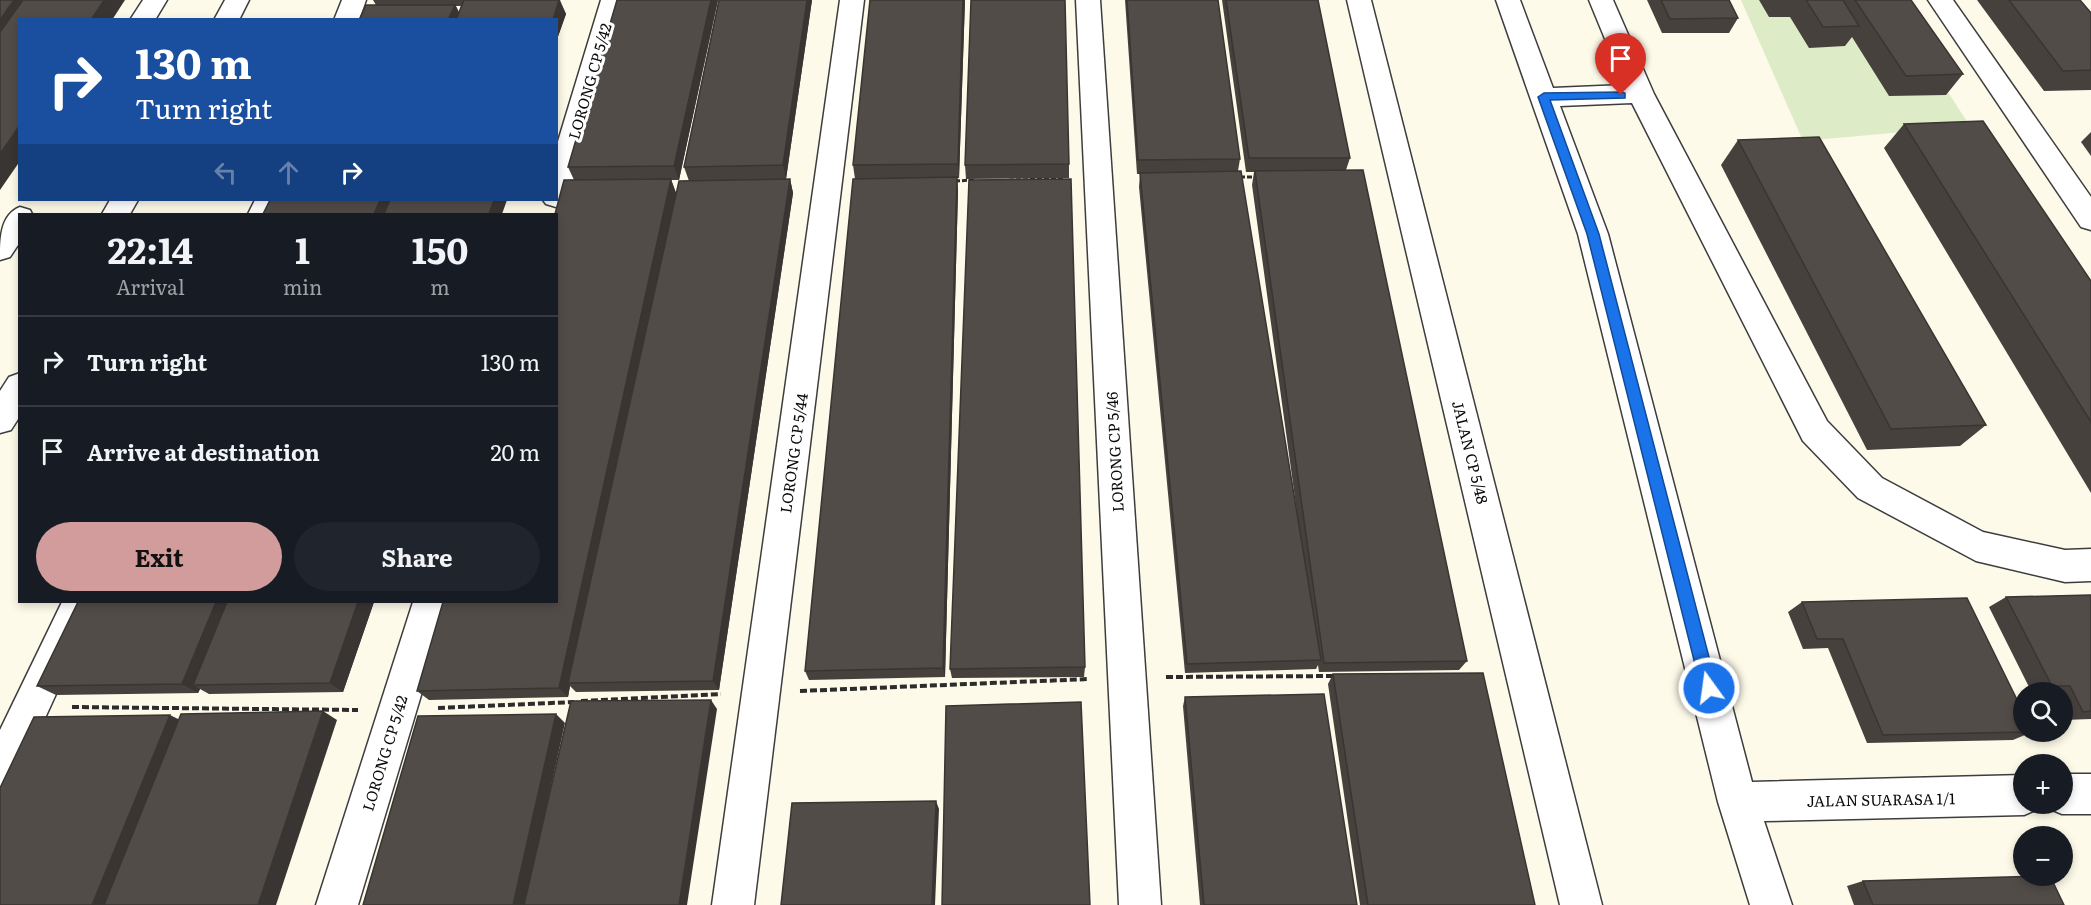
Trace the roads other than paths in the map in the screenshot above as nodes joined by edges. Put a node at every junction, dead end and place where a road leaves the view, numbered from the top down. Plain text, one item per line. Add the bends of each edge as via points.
1 (155, 0) edge
2 (237, 0) edge
3 (354, 0) edge
4 (613, 0) edge
5 (852, 0) edge
6 (1089, 0) edge
7 (1359, 0) edge
8 (1508, 0) edge
9 (1601, 0) edge
10 (1940, 0) edge
11 (143, 18) edge
12 (227, 18) edge
13 (347, 18) edge
14 (1641, 94) junction
15 (1544, 97) junction
16 (558, 191) edge
17 (2091, 219) edge
18 (18, 221) edge
19 (0, 249) edge
20 (18, 389) edge
21 (0, 420) edge
22 (2091, 565) edge
23 (80, 603) edge
24 (431, 603) edge
25 (0, 772) edge
26 (2073, 794) edge
27 (2091, 794) edge
28 (2013, 795) edge
29 (1738, 802) junction
30 (337, 905) edge
31 (733, 905) edge
32 (1140, 905) edge
33 (1581, 905) edge
34 (1771, 905) edge

1 - 11 street
2 - 12 street
3 - 13 street
4 - 16 street, LORONG CP 5/42
5 - 31 street, LORONG CP 5/44
6 - 32 street, LORONG CP 5/46
7 - 33 street, JALAN CP 5/48
8 - 15 street
9 - 14 street
10 - 17 street
14 - 15 street
14 - 22 street via 1815,431 1870,488 1976,546 2065,566
15 - 29 street via 1593,234
18 - 19 street
20 - 21 street
23 - 25 street
24 - 30 street, LORONG CP 5/42
26 - 27 street
28 - 29 street, JALAN SUARASA 1/1
29 - 34 street

